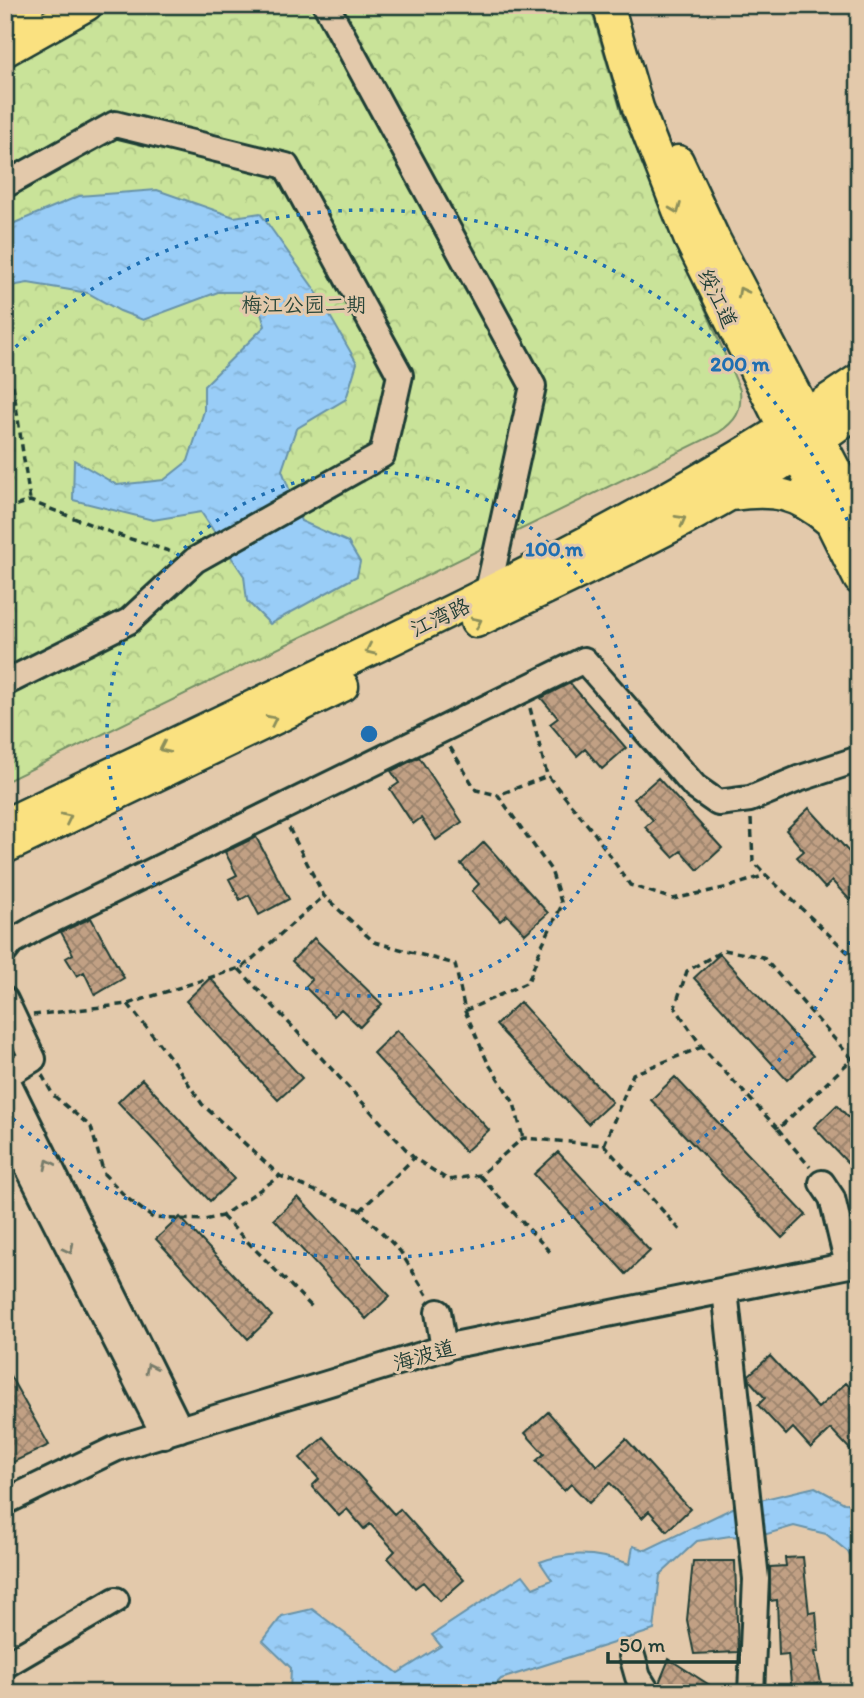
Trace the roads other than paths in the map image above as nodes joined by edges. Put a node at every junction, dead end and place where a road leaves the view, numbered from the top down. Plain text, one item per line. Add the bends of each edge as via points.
1 (29, 5) edge
2 (87, 5) edge
3 (326, 5) edge
4 (608, 5) edge
5 (626, 5) edge
6 (5, 18) edge
7 (5, 51) edge
8 (5, 185) edge
9 (762, 358) junction
10 (859, 379) edge
11 (859, 410) edge
12 (790, 442) junction
13 (719, 484) junction
14 (848, 515) edge
15 (859, 579) edge
16 (487, 595) junction
17 (5, 683) edge
18 (859, 764) edge
19 (5, 824) edge
20 (5, 848) edge
21 (5, 951) edge
22 (5, 1000) edge
23 (5, 1076) edge
24 (5, 1122) edge
25 (817, 1176) road end
26 (853, 1264) edge
27 (725, 1290) junction
28 (438, 1312) road end
29 (444, 1349) junction
30 (172, 1432) junction
31 (5, 1502) edge
32 (116, 1600) dead end
33 (632, 1656) dead end
34 (5, 1665) edge
35 (649, 1693) edge
36 (751, 1693) edge

1 - 6 main road
2 - 7 main road
3 - 16 street via 533,386
4 -> 9 main road, 绥江道 via 659,166 689,239
9 -> 5 main road, 绥江道 via 651,93
8 - 17 street via 115,124 286,166 400,375 382,455 195,560 129,621
9 - 12 main road, 绥江道
9 - 13 main road via 754,426 732,455
10 - 12 main road, 江湾路
11 - 12 main road, 江湾路
12 - 13 main road, 江湾路
12 - 14 main road via 837,489
13 - 14 main road via 788,495 814,508
13 - 16 main road, 江湾路 via 610,531
20 -> 13 main road, 江湾路 via 622,552
14 - 15 main road
16 -> 19 main road, 江湾路
18 - 21 street via 853,761 750,799 718,803 695,787 584,660 36,928
22 - 23 street via 33,1059
30 -> 23 street
24 -> 30 street
25 - 26 street via 832,1198
26 - 27 street, 海波道
27 - 29 street, 海波道
27 - 36 street via 756,1579
28 - 29 street
29 - 30 street, 海波道
30 - 31 street, 海波道 via 117,1448
32 - 34 street
33 - 35 street

